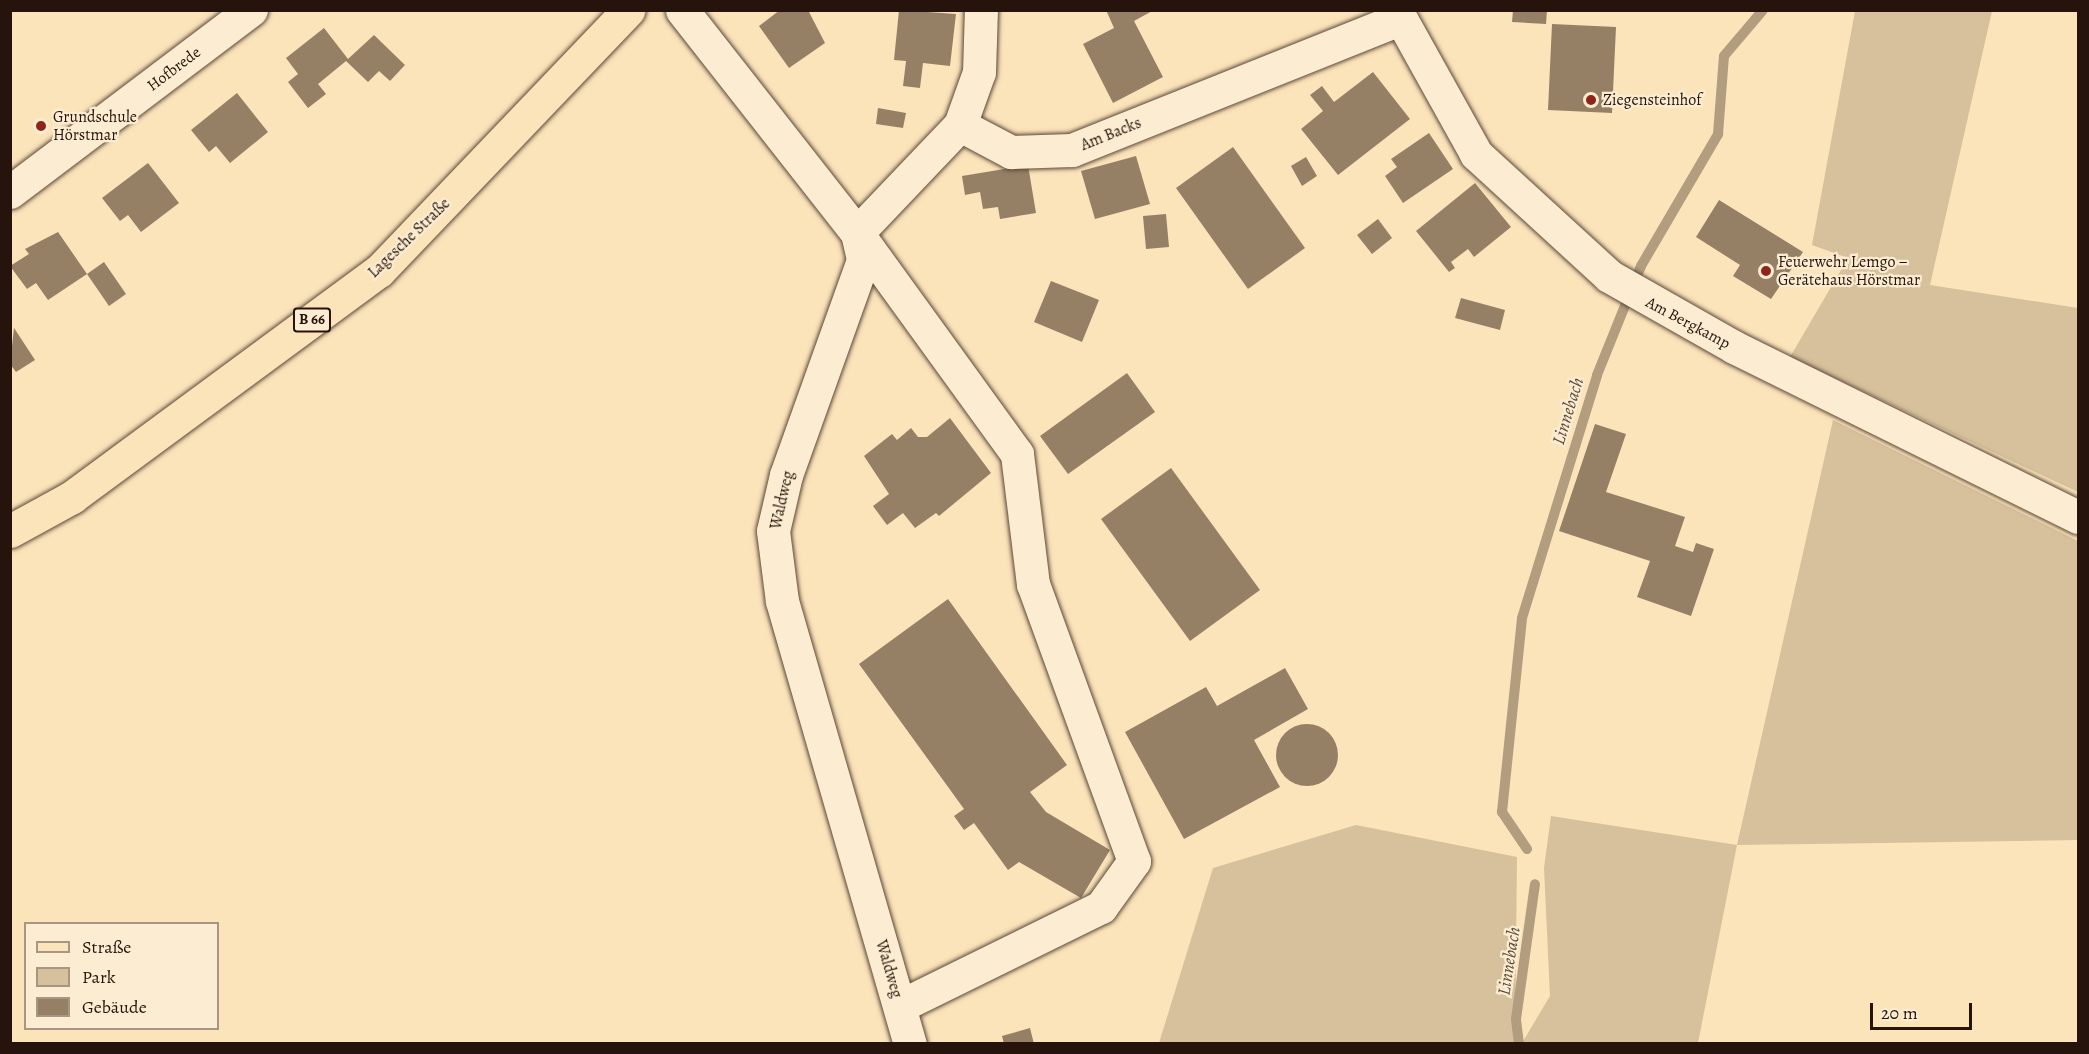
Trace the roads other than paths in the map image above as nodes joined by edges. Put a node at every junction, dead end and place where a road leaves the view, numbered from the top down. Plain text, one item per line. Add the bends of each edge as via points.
1 (251, 10) edge
2 (628, 10) edge
3 (682, 10) edge
4 (981, 10) edge
5 (1398, 15) edge
6 (960, 125) junction
7 (10, 192) edge
8 (857, 233) junction
9 (2079, 517) edge
10 (10, 531) edge
11 (900, 1006) junction
12 (910, 1044) edge

1 - 7 street, Hofbrede
2 - 10 main road, Lagesche Straße / B 66 via 379,271 72,497
3 - 8 street
4 - 6 street via 979,72
5 - 6 street, Am Backs via 1072,150 1011,152
5 - 9 street, Am Bergkamp via 1476,154 1609,276 1649,303
6 - 8 street
8 - 11 street, Waldweg via 862,260 786,475 773,531 782,601
8 - 11 street via 1017,454 1033,584 1134,861 1101,907
11 - 12 street, Waldweg

